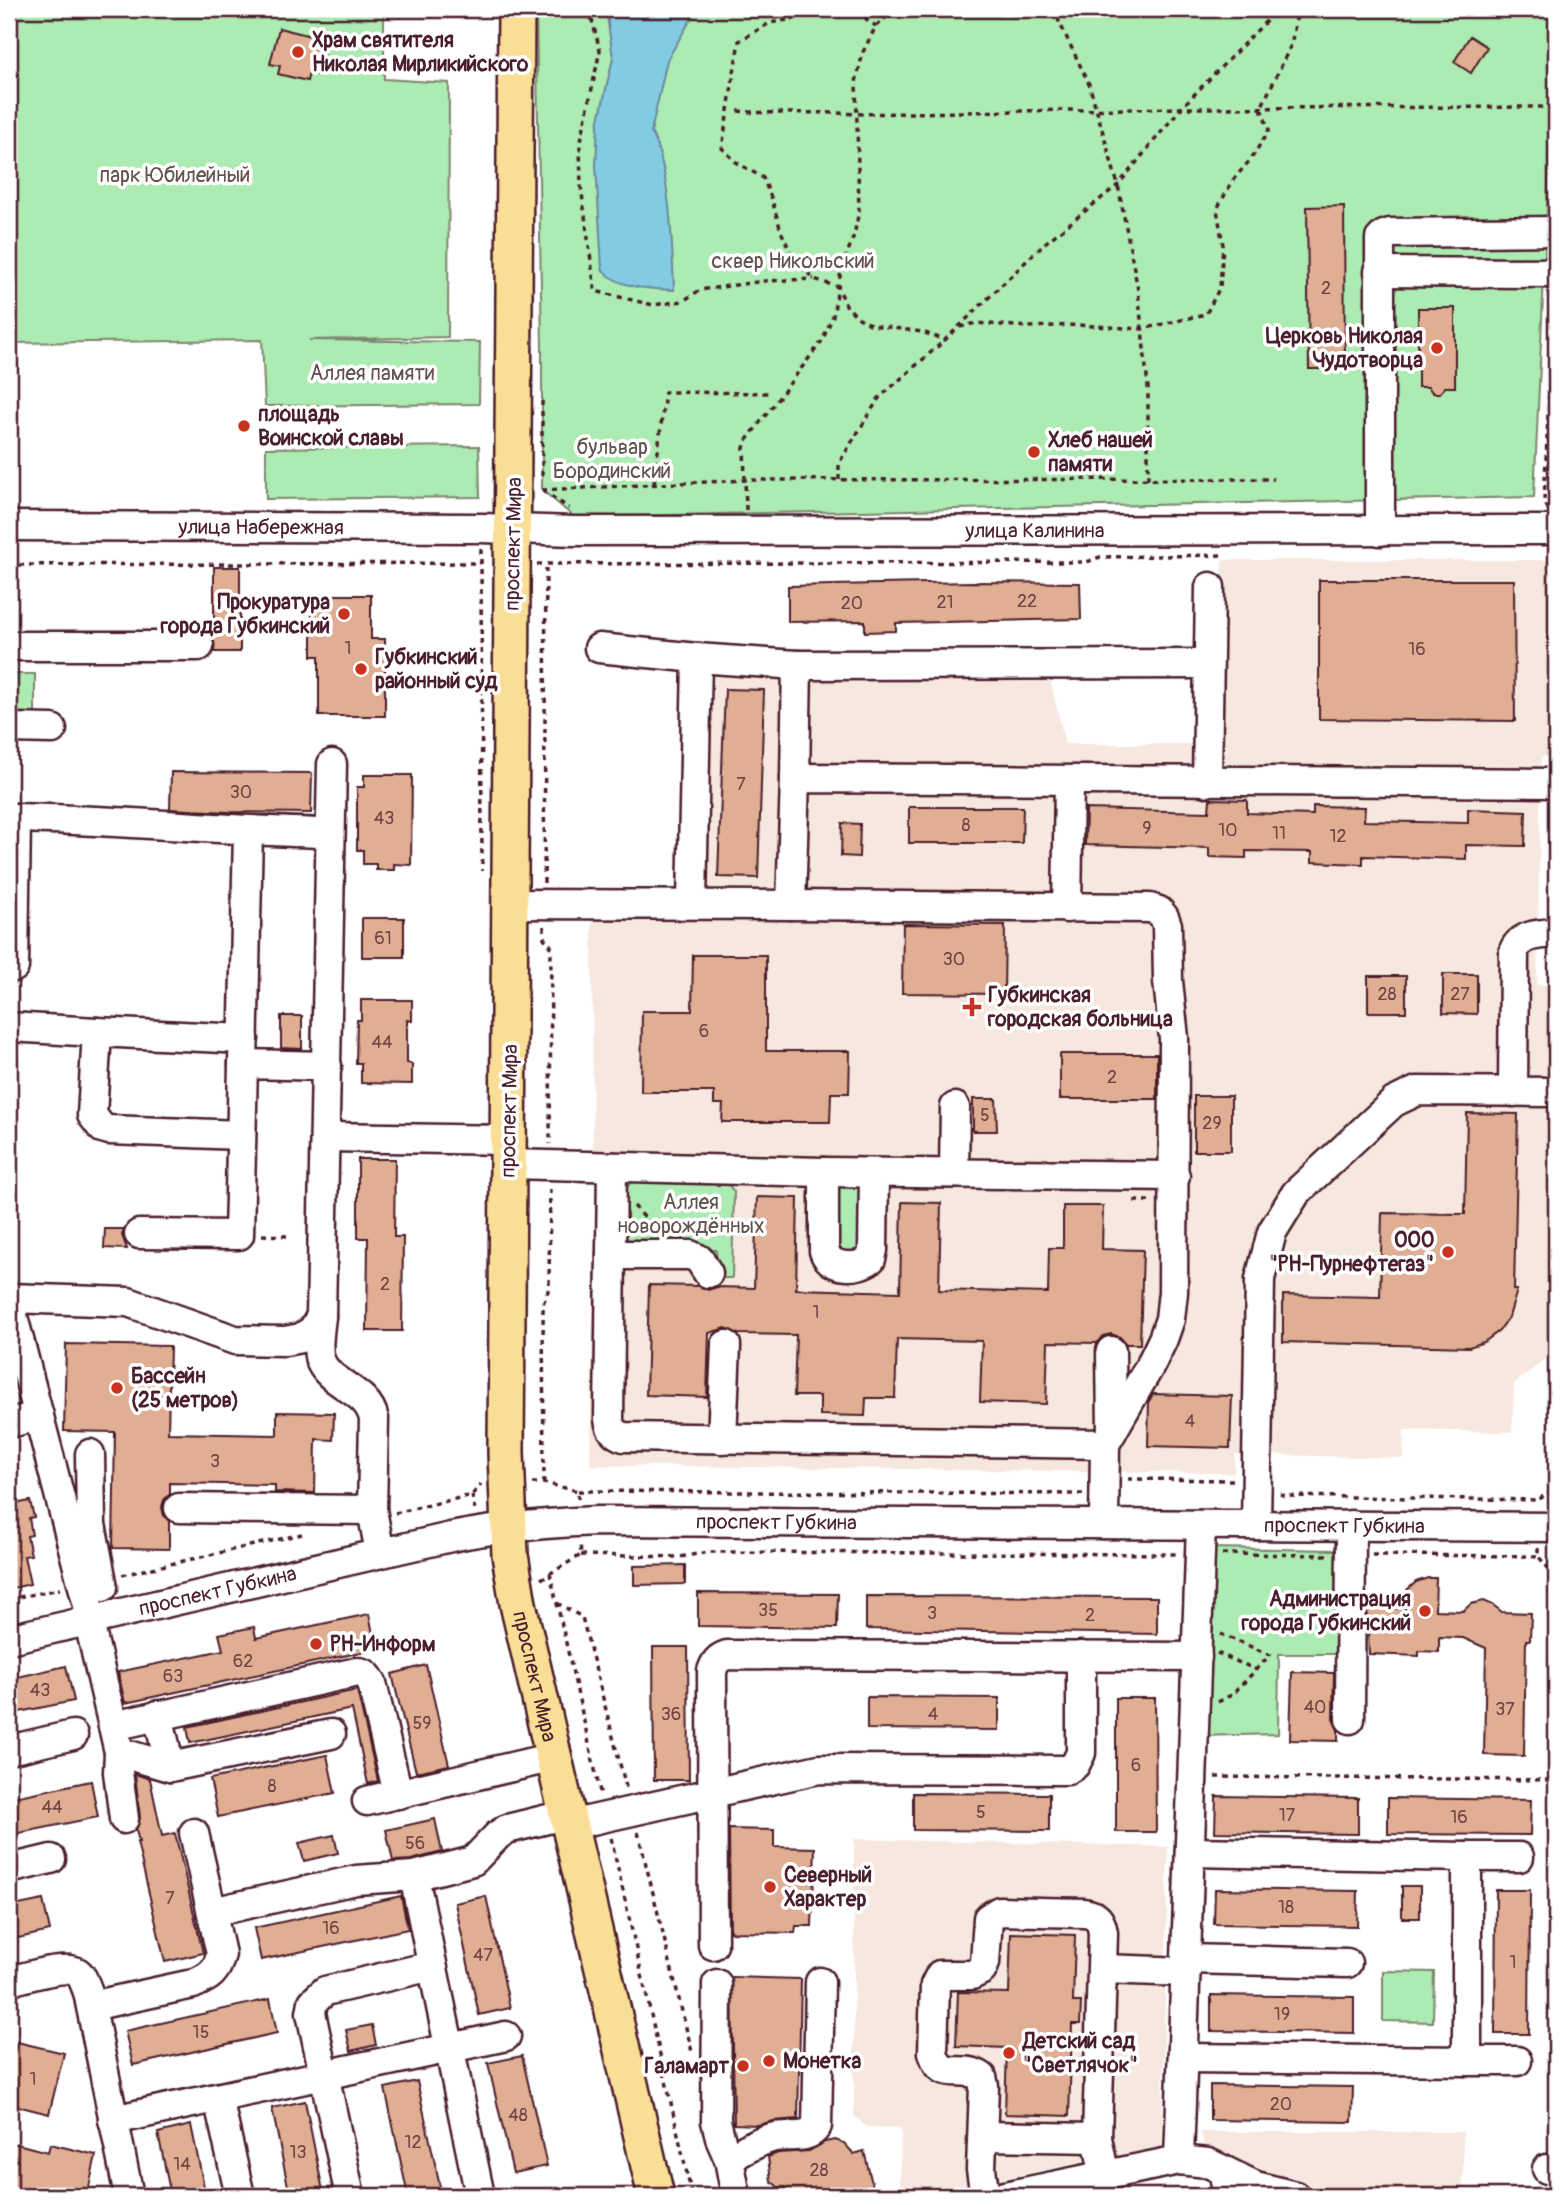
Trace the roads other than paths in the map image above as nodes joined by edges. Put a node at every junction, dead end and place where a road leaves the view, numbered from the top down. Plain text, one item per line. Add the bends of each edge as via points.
1 (516, 9) edge
2 (1556, 231) edge
3 (1379, 272) junction
4 (1555, 273) edge
5 (1554, 523) edge
6 (9, 526) edge
7 (513, 529) junction
8 (1380, 531) junction
9 (1210, 587) dead end
10 (9, 646) edge
11 (199, 646) dead end
12 (599, 648) dead end
13 (697, 658) junction
14 (1208, 664) junction
15 (797, 665) junction
16 (9, 728) edge
17 (52, 729) dead end
18 (332, 764) dead end
19 (795, 778) junction
20 (1069, 781) junction
21 (1207, 782) junction
22 (1556, 783) edge
23 (12, 818) edge
24 (248, 831) junction
25 (330, 833) junction
26 (527, 904) junction
27 (692, 904) junction
28 (791, 905) junction
29 (1067, 908) junction
30 (1556, 933) edge
31 (14, 967) dead end
32 (9, 1027) edge
33 (97, 1031) junction
34 (243, 1052) junction
35 (327, 1066) junction
36 (1513, 1092) junction
37 (1556, 1092) edge
38 (955, 1107) dead end
39 (241, 1135) junction
40 (326, 1137) junction
41 (508, 1152) junction
42 (612, 1167) junction
43 (824, 1172) junction
44 (874, 1172) junction
45 (954, 1172) junction
46 (1175, 1175) junction
47 (139, 1234) dead end
48 (611, 1255) junction
49 (708, 1273) dead end
50 (9, 1300) edge
51 (321, 1316) junction
52 (726, 1345) dead end
53 (1111, 1351) dead end
54 (39, 1416) junction
55 (9, 1423) edge
56 (723, 1438) junction
57 (1109, 1438) junction
58 (57, 1481) junction
59 (179, 1508) dead end
60 (373, 1514) junction
61 (1104, 1524) junction
62 (1201, 1525) junction
63 (1256, 1525) junction
64 (1351, 1525) junction
65 (508, 1527) junction
66 (1556, 1527) edge
67 (380, 1552) junction
68 (92, 1581) junction
69 (97, 1620) junction
70 (9, 1639) edge
71 (1197, 1645) junction
72 (1081, 1656) junction
73 (158, 1715) junction
74 (1350, 1719) dead end
75 (331, 1734) dead end
76 (74, 1735) dead end
77 (116, 1739) junction
78 (9, 1750) edge
79 (554, 1757) junction
80 (170, 1767) junction
81 (713, 1793) junction
82 (398, 1794) junction
83 (367, 1801) dead end
84 (124, 1819) dead end
85 (569, 1820) junction
86 (194, 1833) dead end
87 (1190, 1852) junction
88 (1467, 1857) junction
89 (1519, 1857) dead end
90 (51, 1859) dead end
91 (9, 1869) edge
92 (414, 1877) junction
93 (212, 1912) junction
94 (713, 1945) dead end
95 (1348, 1963) dead end
96 (432, 1966) junction
97 (1186, 1966) junction
98 (1102, 1969) junction
99 (9, 1981) edge
100 (820, 1982) dead end
101 (717, 1984) dead end
102 (91, 2006) junction
103 (506, 2036) dead end
104 (449, 2049) junction
105 (1183, 2058) junction
106 (1467, 2061) junction
107 (1517, 2061) dead end
108 (325, 2076) junction
109 (218, 2098) junction
110 (113, 2120) junction
111 (982, 2136) junction
112 (1097, 2138) junction
113 (729, 2159) junction
114 (1179, 2160) junction
115 (1105, 2176) junction
116 (1226, 2183) edge
117 (129, 2196) edge
118 (240, 2196) edge
119 (350, 2196) edge
120 (480, 2196) edge
121 (656, 2196) edge
122 (736, 2196) edge
123 (985, 2196) edge
124 (1007, 2196) edge
125 (1295, 2196) edge

1 - 7 main road, проспект Мира
2 - 3 street via 1384,234
3 - 4 street
3 - 8 street
5 - 8 street, улица Калинина
6 - 7 street, улица Набережная
7 - 8 street, улица Калинина
7 - 26 main road, проспект Мира
9 - 14 street
10 - 11 street
12 - 13 street
13 - 15 street
13 - 27 street
14 - 15 street
14 - 21 street
15 - 19 street
16 - 17 street
18 - 25 street
19 - 20 street
19 - 28 street
20 - 21 street
20 - 29 street
21 - 22 street
23 - 24 street via 95,819
23 - 31 street
24 - 25 street
24 - 34 street
25 - 35 street
26 - 27 street
26 - 41 main road, проспект Мира
27 - 28 street
28 - 29 street
29 - 46 street via 1150,908 1164,916 1174,1038
30 - 36 street via 1523,938 1514,950
32 - 33 street
33 - 34 street
33 - 39 street via 92,1115 102,1128
34 - 35 street
34 - 39 street
35 - 40 street
36 - 37 street
36 - 63 street via 1407,1094 1296,1193 1282,1214 1272,1232 1260,1279
38 - 45 street
39 - 47 street via 239,1235
40 - 41 street
40 - 51 street
41 - 42 street via 550,1165
41 - 65 main road, проспект Мира
42 - 43 street
42 - 48 street
43 - 44 street
43 - 44 street via 824,1251 837,1265 860,1265 871,1259 873,1250
44 - 45 street
45 - 46 street
46 - 57 street via 1170,1318 1151,1364
48 - 49 street via 690,1255 699,1259
48 - 56 street via 610,1427 624,1437
50 - 51 street via 128,1303 236,1340 300,1338 313,1330
50 - 54 street
51 - 60 street via 320,1362 372,1409
52 - 56 street
53 - 57 street
54 - 55 street
54 - 58 street
56 - 57 street
57 - 61 street
58 - 68 street
58 - 68 street via 90,1466
59 - 60 street
60 - 67 street
61 - 62 street, проспект Губкина
61 - 65 street, проспект Губкина via 597,1521
62 - 63 street, проспект Губкина
62 - 71 street
63 - 64 street, проспект Губкина
64 - 66 street, проспект Губкина
64 - 74 street
65 - 67 street, проспект Губкина
65 - 79 main road, проспект Мира via 518,1604
67 - 69 street, проспект Губкина
68 - 69 street
69 - 70 street, проспект Губкина
69 - 77 street
71 - 72 street
71 - 87 street
72 - 81 street via 1080,1753 1067,1770 833,1768
72 - 81 street via 720,1657 712,1671
73 - 77 street
73 - 80 street
73 - 82 street via 363,1672 372,1683
75 - 80 street
76 - 78 street
77 - 80 street
77 - 84 street
79 - 82 street
79 - 85 main road, проспект Мира
81 - 85 street via 606,1817
81 - 94 street
82 - 83 street
85 - 92 street via 508,1829 472,1861
85 - 121 main road, проспект Мира
86 - 93 street
87 - 88 street
87 - 97 street
88 - 89 street
88 - 106 street
90 - 91 street
92 - 93 street via 356,1880
92 - 96 street
93 - 102 street via 221,1954 218,1969 208,1978
95 - 97 street
96 - 104 street
96 - 108 street via 318,1995 312,2012
97 - 98 street
97 - 105 street
98 - 111 street via 1103,1933 1095,1915 999,1911 988,1918 982,1970 972,1975 946,1973 937,1979 933,2052 940,2068 982,2077
98 - 112 street
99 - 102 street via 64,1968 76,1970
100 - 113 street via 817,2126 807,2135 777,2137
101 - 113 street via 716,2121
102 - 110 street
103 - 104 street
104 - 108 street
104 - 120 street
105 - 106 street
105 - 114 street
106 - 107 street
108 - 109 street
108 - 119 street
109 - 110 street
109 - 118 street
110 - 117 street
111 - 112 street
111 - 123 street
112 - 115 street
113 - 122 street
114 - 115 street
114 - 116 street via 1208,2163
115 - 124 street
116 - 125 street

